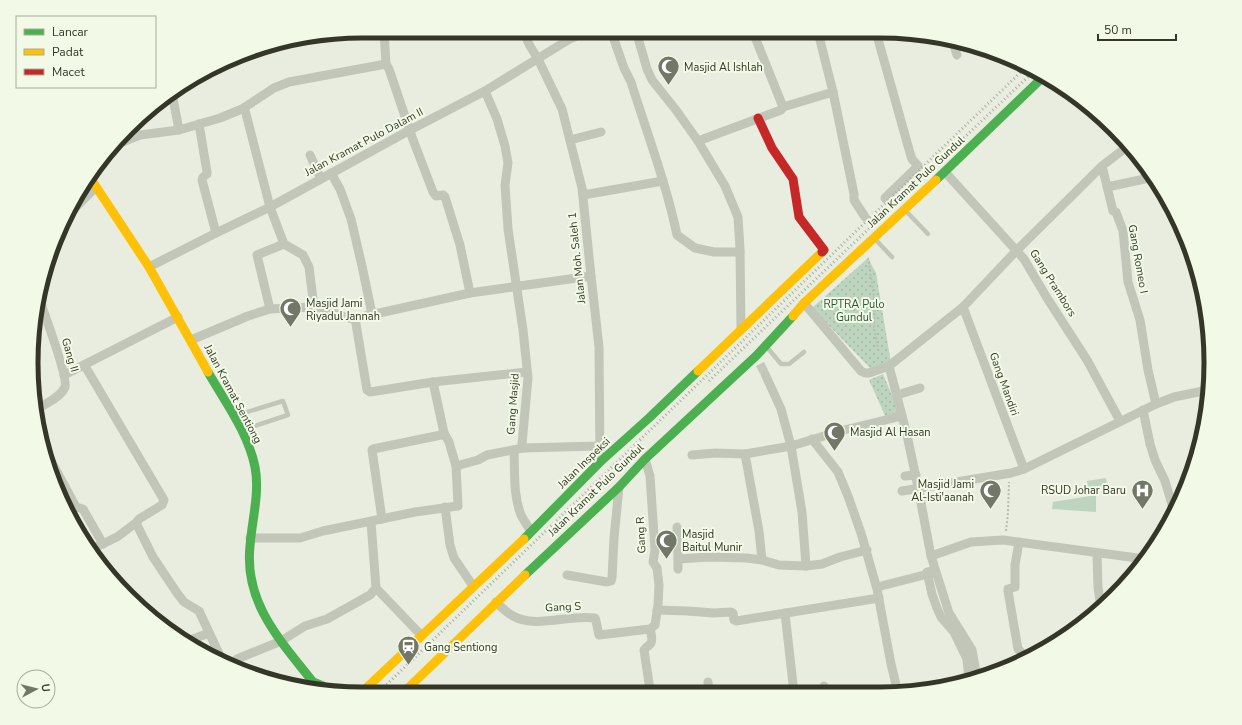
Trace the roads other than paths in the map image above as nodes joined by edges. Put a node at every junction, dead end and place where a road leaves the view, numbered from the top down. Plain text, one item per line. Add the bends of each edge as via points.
1 (384, 38) edge
2 (526, 38) edge
3 (572, 38) edge
4 (613, 38) edge
5 (638, 38) edge
6 (756, 38) edge
7 (819, 38) edge
8 (878, 38) edge
9 (954, 47) edge
10 (957, 55) dead end
11 (538, 59) junction
12 (386, 64) junction
13 (1040, 80) edge
14 (485, 91) junction
15 (832, 92) junction
16 (173, 99) edge
17 (783, 107) junction
18 (242, 109) junction
19 (758, 118) junction
20 (199, 124) junction
21 (179, 130) junction
22 (410, 130) junction
23 (601, 132) dead end
24 (127, 140) edge
25 (570, 140) junction
26 (698, 141) junction
27 (1123, 149) edge
28 (310, 155) dead end
29 (1102, 166) junction
30 (945, 172) junction
31 (331, 173) junction
32 (321, 179) junction
33 (1147, 179) edge
34 (663, 181) junction
35 (93, 182) edge
36 (96, 187) junction
37 (1107, 187) junction
38 (583, 195) junction
39 (885, 198) dead end
40 (79, 204) edge
41 (270, 207) junction
42 (904, 209) junction
43 (865, 217) dead end
44 (216, 233) junction
45 (928, 234) dead end
46 (874, 237) junction
47 (284, 244) junction
48 (1017, 250) junction
49 (740, 252) junction
50 (892, 257) dead end
51 (148, 267) junction
52 (590, 276) junction
53 (517, 285) junction
54 (470, 293) junction
55 (804, 303) junction
56 (314, 306) junction
57 (43, 307) edge
58 (963, 307) junction
59 (270, 309) junction
60 (372, 314) junction
61 (178, 317) junction
62 (356, 318) junction
63 (741, 329) junction
64 (191, 340) junction
65 (766, 346) junction
66 (804, 352) dead end
67 (85, 366) junction
68 (889, 366) junction
69 (528, 372) junction
70 (765, 374) tunnel mouth
71 (64, 376) junction
72 (432, 382) junction
73 (920, 388) dead end
74 (1202, 391) edge
75 (897, 395) junction
76 (1156, 404) junction
77 (41, 406) edge
78 (1143, 410) junction
79 (233, 416) junction
80 (899, 417) junction
81 (1120, 421) junction
82 (240, 430) junction
83 (444, 433) junction
84 (812, 439) junction
85 (599, 446) junction
86 (791, 446) junction
87 (518, 449) junction
88 (745, 454) junction
89 (692, 455) dead end
90 (645, 459) junction
91 (600, 462) junction
92 (456, 466) junction
93 (55, 467) edge
94 (1024, 469) junction
95 (619, 487) junction
96 (916, 488) junction
97 (902, 491) dead end
98 (1172, 504) edge
99 (445, 507) junction
100 (382, 519) junction
101 (137, 522) junction
102 (371, 522) junction
103 (677, 527) dead end
104 (531, 532) junction
105 (250, 538) junction
106 (1019, 542) junction
107 (103, 544) junction
108 (96, 547) edge
109 (867, 550) junction
110 (1097, 553) junction
111 (931, 556) junction
112 (1138, 558) edge
113 (678, 559) junction
114 (762, 560) junction
115 (806, 566) junction
116 (678, 569) dead end
117 (932, 572) junction
118 (567, 575) dead end
119 (473, 586) junction
120 (877, 587) junction
121 (376, 588) junction
122 (879, 598) junction
123 (1099, 600) edge
124 (496, 602) junction
125 (657, 610) junction
126 (786, 613) junction
127 (650, 629) junction
128 (209, 633) junction
129 (959, 634) junction
130 (422, 635) junction
131 (193, 639) edge
132 (281, 641) junction
133 (219, 654) edge
134 (1021, 655) edge
135 (237, 660) dead end
136 (976, 672) edge
137 (968, 674) edge
138 (708, 682) dead end
139 (314, 683) edge
140 (896, 686) edge
141 (367, 687) edge
142 (409, 687) edge
143 (650, 687) edge
144 (709, 687) edge
145 (793, 687) edge

1 - 12 street
2 - 11 street, Jalan Moh. Saleh 1
3 - 11 street, Jalan Kramat Pulo Dalam II
4 - 34 street via 631,82
5 - 26 street via 652,80
6 - 17 street
7 - 15 street
8 - 39 street via 910,153 918,166
9 - 10 street
11 - 14 street, Jalan Kramat Pulo Dalam II
11 - 25 street, Jalan Moh. Saleh 1 via 562,108
12 - 18 street via 289,82 274,88
12 - 22 street
13 - 30 street, Jalan Kramat Pulo Gundul
14 - 22 street, Jalan Kramat Pulo Dalam II
14 - 53 street, Gang Masjid via 497,119 508,163 504,186
15 - 17 street
15 - 43 street via 854,200
16 - 21 street
17 - 19 street
18 - 20 street
18 - 41 street via 245,110
19 - 26 street
19 - 63 street, Jalan Inspeksi via 772,148 793,180 799,217 824,250
20 - 21 street
20 - 44 street via 208,174 202,180
21 - 24 street via 140,135
22 - 31 street, Jalan Kramat Pulo Dalam II
22 - 54 street via 434,195 445,197 460,245
23 - 25 street
25 - 38 street, Jalan Moh. Saleh 1
26 - 49 street via 725,186 738,217
27 - 29 street
28 - 32 street
29 - 37 street, Gang Romeo I
29 - 48 street
30 - 42 street, Jalan Kramat Pulo Gundul
30 - 48 street, Gang Prambors
31 - 32 street, Jalan Kramat Pulo Dalam II
31 - 60 street via 351,219
32 - 41 street, Jalan Kramat Pulo Dalam II
33 - 37 street
34 - 38 street
34 - 49 street via 677,235 695,248 714,252
35 - 36 street, Jalan Kramat Sentiong
36 - 40 street
36 - 51 street, Jalan Kramat Sentiong
37 - 76 street, Gang Romeo I via 1113,211 1116,212 1123,231 1128,282 1140,320
38 - 52 street, Jalan Moh. Saleh 1
41 - 44 street, Jalan Kramat Pulo Dalam II
41 - 47 street
42 - 45 lane
42 - 46 street, Jalan Kramat Pulo Gundul
44 - 51 street, Jalan Kramat Pulo Dalam II
46 - 50 lane
46 - 55 street, Jalan Kramat Pulo Gundul
47 - 56 street via 303,256 309,267
47 - 59 street via 257,255
48 - 58 street
48 - 81 street, Gang Prambors via 1087,360
49 - 63 street
51 - 61 street, Jalan Kramat Sentiong
52 - 53 street
52 - 85 street, Jalan Moh. Saleh 1 via 600,347
53 - 54 street
53 - 69 street, Gang Masjid
54 - 60 street
55 - 65 street, Jalan Kramat Pulo Gundul
55 - 68 street via 861,371 869,373
56 - 59 street
56 - 62 street via 348,319
57 - 71 street, Gang II
58 - 68 street
58 - 94 street, Gang Mandiri
59 - 64 street
60 - 62 street
61 - 64 street, Jalan Kramat Sentiong
61 - 67 street
62 - 72 street via 370,392
63 - 91 street, Jalan Inspeksi
64 - 79 street, Jalan Kramat Sentiong
65 - 66 lane via 780,364 789,364
65 - 90 street, Jalan Kramat Pulo Gundul via 758,360
67 - 71 street
67 - 101 street via 164,500 162,505
68 - 75 street
69 - 72 street
69 - 87 street, Gang Masjid
70 - 86 street via 781,409
71 - 77 street, Gang II via 66,383 60,394
72 - 83 street
73 - 75 street
74 - 76 street
75 - 80 street
76 - 78 street
78 - 81 street
78 - 98 street via 1150,444
79 - 82 street, Jalan Kramat Sentiong
79 - 82 lane via 283,401 288,415
80 - 84 street
80 - 96 street
81 - 94 street
82 - 105 street, Jalan Kramat Sentiong via 253,459 256,475
83 - 92 street
83 - 100 street via 372,450
84 - 86 street
84 - 109 street via 838,472
85 - 87 street, Gang Masjid
85 - 91 street, Jalan Moh. Saleh 1
86 - 88 street
86 - 115 street via 802,512
87 - 92 street via 488,455
87 - 104 street via 516,499
88 - 89 street
88 - 114 street via 760,531
90 - 95 street, Jalan Kramat Pulo Gundul
90 - 125 street, Gang R via 650,476 655,550 653,562 657,568 659,585
91 - 104 street, Jalan Inspeksi
92 - 99 street via 459,505
93 - 107 street via 76,507 83,509
94 - 96 street via 1010,474
95 - 118 street via 611,581
95 - 124 street, Jalan Kramat Pulo Gundul
96 - 97 street
96 - 111 street
99 - 100 street
99 - 119 street via 454,558
100 - 102 street
101 - 107 street
101 - 128 street via 153,556 176,593 184,602 199,611
102 - 105 street via 300,538
102 - 121 street
103 - 113 street
104 - 119 street, Jalan Inspeksi
105 - 132 street, Jalan Kramat Sentiong via 251,581 263,614
106 - 110 street
106 - 111 street via 971,542
106 - 134 street via 1015,587 1008,588 1008,591 1018,649
107 - 108 street
109 - 115 street via 822,564
109 - 120 street
110 - 112 street
110 - 123 street
111 - 117 street
113 - 114 street via 728,557
113 - 116 street
114 - 115 street via 779,565
117 - 120 street
117 - 129 street
119 - 130 street, Jalan Inspeksi
120 - 122 street
121 - 130 street
121 - 132 street via 370,595 327,619 305,626
122 - 126 street
122 - 140 street
124 - 127 street, Gang S via 514,617 534,621 594,618 599,635
124 - 142 street, Jalan Kramat Pulo Gundul
125 - 126 street via 731,612 736,621
125 - 127 street via 655,625
126 - 145 street
127 - 143 street via 652,640 644,650
128 - 131 street
128 - 133 street
129 - 136 street via 972,650
129 - 137 street via 967,659
130 - 141 street, Jalan Inspeksi
132 - 135 street
132 - 139 street, Jalan Kramat Sentiong
138 - 144 street

